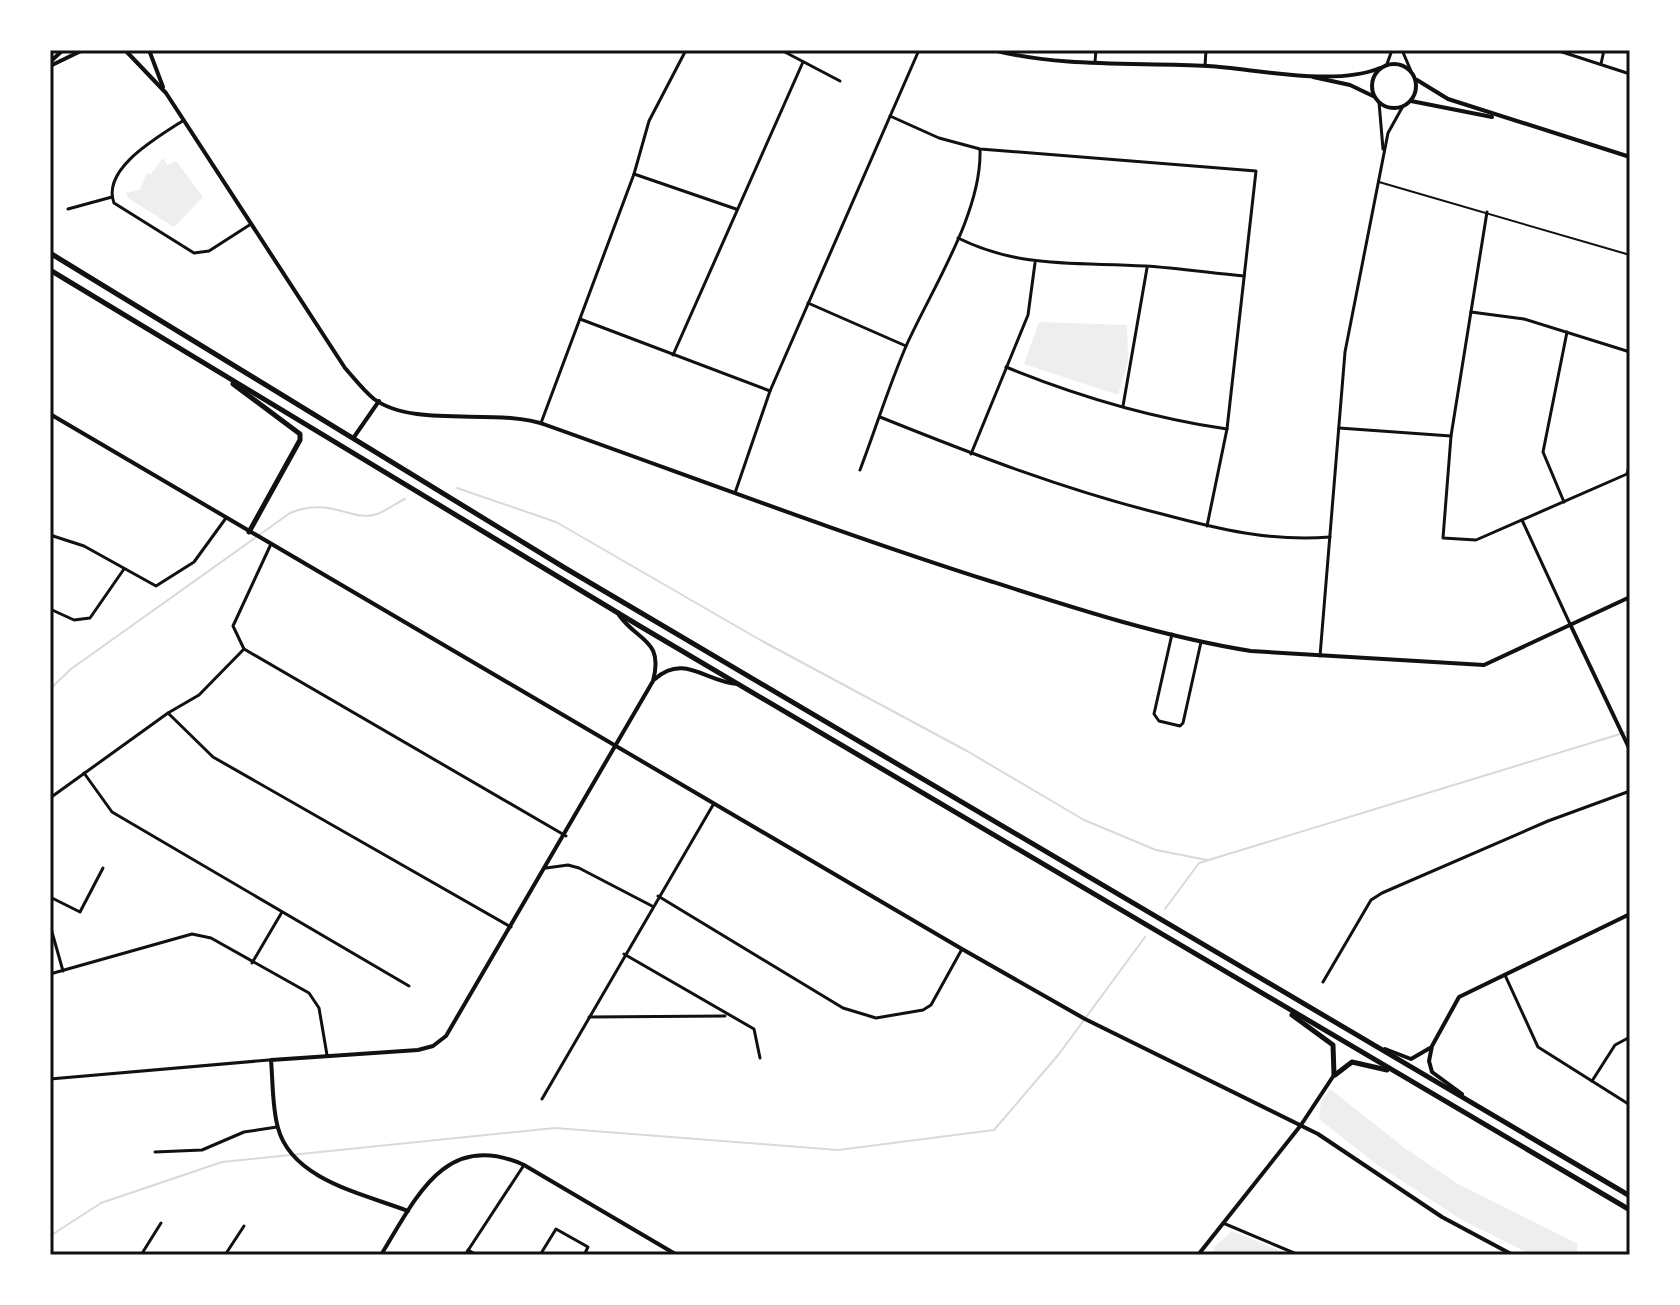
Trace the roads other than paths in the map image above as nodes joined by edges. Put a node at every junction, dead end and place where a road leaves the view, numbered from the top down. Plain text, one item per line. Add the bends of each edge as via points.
1 (63, 50) edge
2 (83, 50) edge
3 (125, 50) edge
4 (149, 50) edge
5 (686, 50) edge
6 (781, 50) edge
7 (919, 50) edge
8 (993, 50) edge
9 (1096, 50) edge
10 (1206, 50) edge
11 (1392, 50) edge
12 (1402, 50) edge
13 (1556, 50) edge
14 (1604, 50) edge
15 (803, 62) junction
16 (1095, 63) junction
17 (50, 64) edge
18 (1387, 64) junction
19 (1601, 64) junction
20 (1205, 66) junction
21 (1380, 68) junction
22 (1411, 71) junction
23 (1303, 74) junction
24 (1630, 74) edge
25 (1417, 80) junction
26 (840, 81) dead end
27 (166, 93) junction
28 (1375, 97) junction
29 (1411, 101) junction
30 (1379, 102) junction
31 (1403, 106) junction
32 (890, 116) junction
33 (184, 120) junction
34 (1513, 122) junction
35 (980, 149) junction
36 (1383, 157) junction
37 (1630, 157) edge
38 (634, 174) junction
39 (1378, 181) junction
40 (112, 197) junction
41 (68, 209) dead end
42 (736, 209) junction
43 (1487, 212) junction
44 (251, 224) junction
45 (958, 238) junction
46 (50, 253) edge
47 (1630, 255) edge
48 (1035, 263) junction
49 (1147, 266) junction
50 (50, 270) edge
51 (1244, 276) junction
52 (808, 303) junction
53 (1470, 312) junction
54 (580, 319) junction
55 (1567, 332) junction
56 (906, 346) junction
57 (1630, 352) edge
58 (673, 355) junction
59 (193, 356) junction
60 (1006, 367) junction
61 (770, 391) junction
62 (379, 401) junction
63 (1123, 406) junction
64 (50, 414) edge
65 (880, 417) junction
66 (541, 423) junction
67 (1339, 428) junction
68 (1227, 429) junction
69 (1451, 436) junction
70 (354, 437) junction
71 (971, 454) junction
72 (1630, 463) edge
73 (860, 470) dead end
74 (734, 494) junction
75 (1565, 503) junction
76 (226, 518) junction
77 (1522, 520) junction
78 (1207, 526) junction
79 (249, 532) junction
80 (50, 535) edge
81 (1330, 537) junction
82 (271, 544) junction
83 (124, 569) junction
84 (1630, 597) edge
85 (50, 609) edge
86 (617, 613) junction
87 (1570, 624) junction
88 (1172, 634) junction
89 (1201, 641) junction
90 (244, 649) junction
91 (1320, 656) junction
92 (653, 681) junction
93 (738, 684) junction
94 (168, 713) junction
95 (616, 748) junction
96 (1630, 750) edge
97 (84, 773) junction
98 (1630, 791) edge
99 (50, 798) edge
100 (714, 804) junction
101 (566, 836) junction
102 (103, 868) dead end
103 (546, 868) junction
104 (658, 896) junction
105 (50, 897) edge
106 (652, 906) junction
107 (282, 912) junction
108 (1630, 914) edge
109 (50, 925) edge
110 (511, 927) junction
111 (962, 949) junction
112 (624, 954) junction
113 (252, 963) junction
114 (63, 971) junction
115 (50, 974) edge
116 (1504, 974) junction
117 (1323, 982) dead end
118 (409, 986) dead end
119 (1265, 996) junction
120 (728, 1016) junction
121 (589, 1017) junction
122 (1630, 1037) edge
123 (1367, 1042) junction
124 (1432, 1046) junction
125 (327, 1055) junction
126 (760, 1058) dead end
127 (271, 1060) junction
128 (1397, 1073) junction
129 (1334, 1075) junction
130 (50, 1079) edge
131 (1592, 1081) junction
132 (542, 1099) dead end
133 (1630, 1105) edge
134 (1481, 1109) junction
135 (1301, 1125) junction
136 (277, 1127) junction
137 (155, 1152) dead end
138 (524, 1165) junction
139 (1630, 1196) edge
140 (1630, 1210) edge
141 (408, 1211) junction
142 (161, 1223) dead end
143 (1223, 1223) junction
144 (244, 1226) dead end
145 (666, 1249) junction
146 (468, 1250) junction
147 (141, 1255) edge
148 (225, 1255) edge
149 (381, 1255) edge
150 (465, 1255) edge
151 (477, 1255) edge
152 (540, 1255) edge
153 (584, 1255) edge
154 (663, 1255) edge
155 (677, 1255) edge
156 (1198, 1255) edge
157 (1299, 1255) edge
158 (1513, 1255) edge

1 - 17 street
2 - 17 street
3 - 27 street
4 - 27 street
5 - 38 street via 649,121
6 - 15 street
7 - 32 street
8 - 16 street
9 - 16 street
10 - 20 street
11 - 18 street
12 - 22 street
13 - 19 street
14 - 19 street
15 - 26 street
15 - 42 street
16 - 20 street
18 - 21 street
18 - 22 street
19 - 24 street
20 - 23 street
21 - 23 street via 1360,74
21 - 28 street via 1372,85
22 - 25 street
23 - 28 street
25 - 29 street
25 - 34 street via 1448,99
27 - 33 street
28 - 30 street
29 - 31 street
29 - 34 street
30 - 31 street
30 - 36 street
31 - 36 street
32 - 35 street
32 - 52 street
33 - 40 street via 132,156 113,185
33 - 44 street
34 - 37 street
35 - 45 street via 978,179
35 - 51 street via 1256,171
36 - 39 street
38 - 42 street
38 - 54 street
39 - 43 lane
39 - 67 street via 1345,352
40 - 41 street
40 - 44 street via 123,211 194,253 209,251
42 - 58 street
43 - 47 lane
43 - 53 street
44 - 62 street via 345,368
45 - 48 street
45 - 56 street
46 - 70 main road
48 - 49 street
48 - 60 street via 1028,315
49 - 51 street
49 - 63 street
50 - 59 main road
51 - 68 street
52 - 56 street
52 - 61 street
53 - 55 street via 1524,319
53 - 69 street
54 - 58 street
54 - 66 street
55 - 57 street
55 - 75 street via 1543,452
56 - 65 street
58 - 61 street
59 - 79 main road via 300,434
59 - 86 main road
60 - 63 street
60 - 71 street
61 - 74 street
62 - 66 street via 436,416
62 - 70 street
63 - 68 street
64 - 76 street
65 - 71 street
65 - 73 street
66 - 74 street
67 - 69 street
67 - 81 street
68 - 78 street
69 - 77 street via 1443,538 1476,540
70 - 123 main road via 565,568
71 - 78 street via 1094,497
72 - 75 street via 1627,474
74 - 88 street via 1060,604
75 - 77 street
76 - 79 street
76 - 83 street via 194,562 161,585
77 - 87 street
78 - 81 street via 1294,540
79 - 82 street
80 - 83 street via 84,546
81 - 91 street
82 - 90 street via 233,626
82 - 95 street
83 - 85 street via 90,618 74,620
84 - 87 street
86 - 92 street via 654,649
86 - 93 main road
87 - 91 street via 1484,665
87 - 96 street
88 - 89 street
88 - 89 street via 1154,714 1159,721 1183,723
89 - 91 street
90 - 94 street via 199,695
90 - 101 street
92 - 93 street via 667,669 682,666
92 - 95 street
93 - 119 main road
94 - 97 street
94 - 110 street via 213,757
95 - 100 street
95 - 101 street
97 - 99 street
97 - 107 street via 112,812
98 - 117 street via 1382,893 1371,900
100 - 104 street
100 - 111 street
101 - 103 street
102 - 105 street via 80,912
103 - 106 street via 579,868
103 - 110 street
104 - 106 street
104 - 111 street via 864,1016 931,1005
106 - 112 street
107 - 113 street
107 - 118 street
108 - 116 street
109 - 114 street
110 - 125 street via 440,1042 418,1050
111 - 135 street via 1085,1019
112 - 120 street
112 - 121 street
113 - 114 street via 211,938 192,934
113 - 125 street via 309,993 319,1008
114 - 115 street
116 - 124 street via 1459,997
116 - 131 street via 1538,1047
119 - 128 main road
119 - 129 main road via 1333,1045
120 - 121 street
120 - 126 street via 754,1029
121 - 132 street
122 - 131 street via 1615,1045
123 - 124 street via 1411,1059
123 - 134 main road
124 - 134 street via 1432,1072
125 - 127 street
127 - 130 street
127 - 136 street
128 - 129 main road via 1361,1061
128 - 140 main road
129 - 135 street
131 - 133 street
134 - 139 main road
135 - 143 street
135 - 158 street via 1442,1217
136 - 137 street via 244,1132 202,1150
136 - 141 street via 293,1155 313,1172
138 - 141 street via 501,1155 463,1158 435,1175
138 - 145 street
138 - 146 street
141 - 149 street
142 - 147 street
143 - 156 street
143 - 157 street
144 - 148 street
145 - 154 street
145 - 155 street
146 - 150 street
146 - 151 street
152 - 153 street via 556,1229 588,1247

